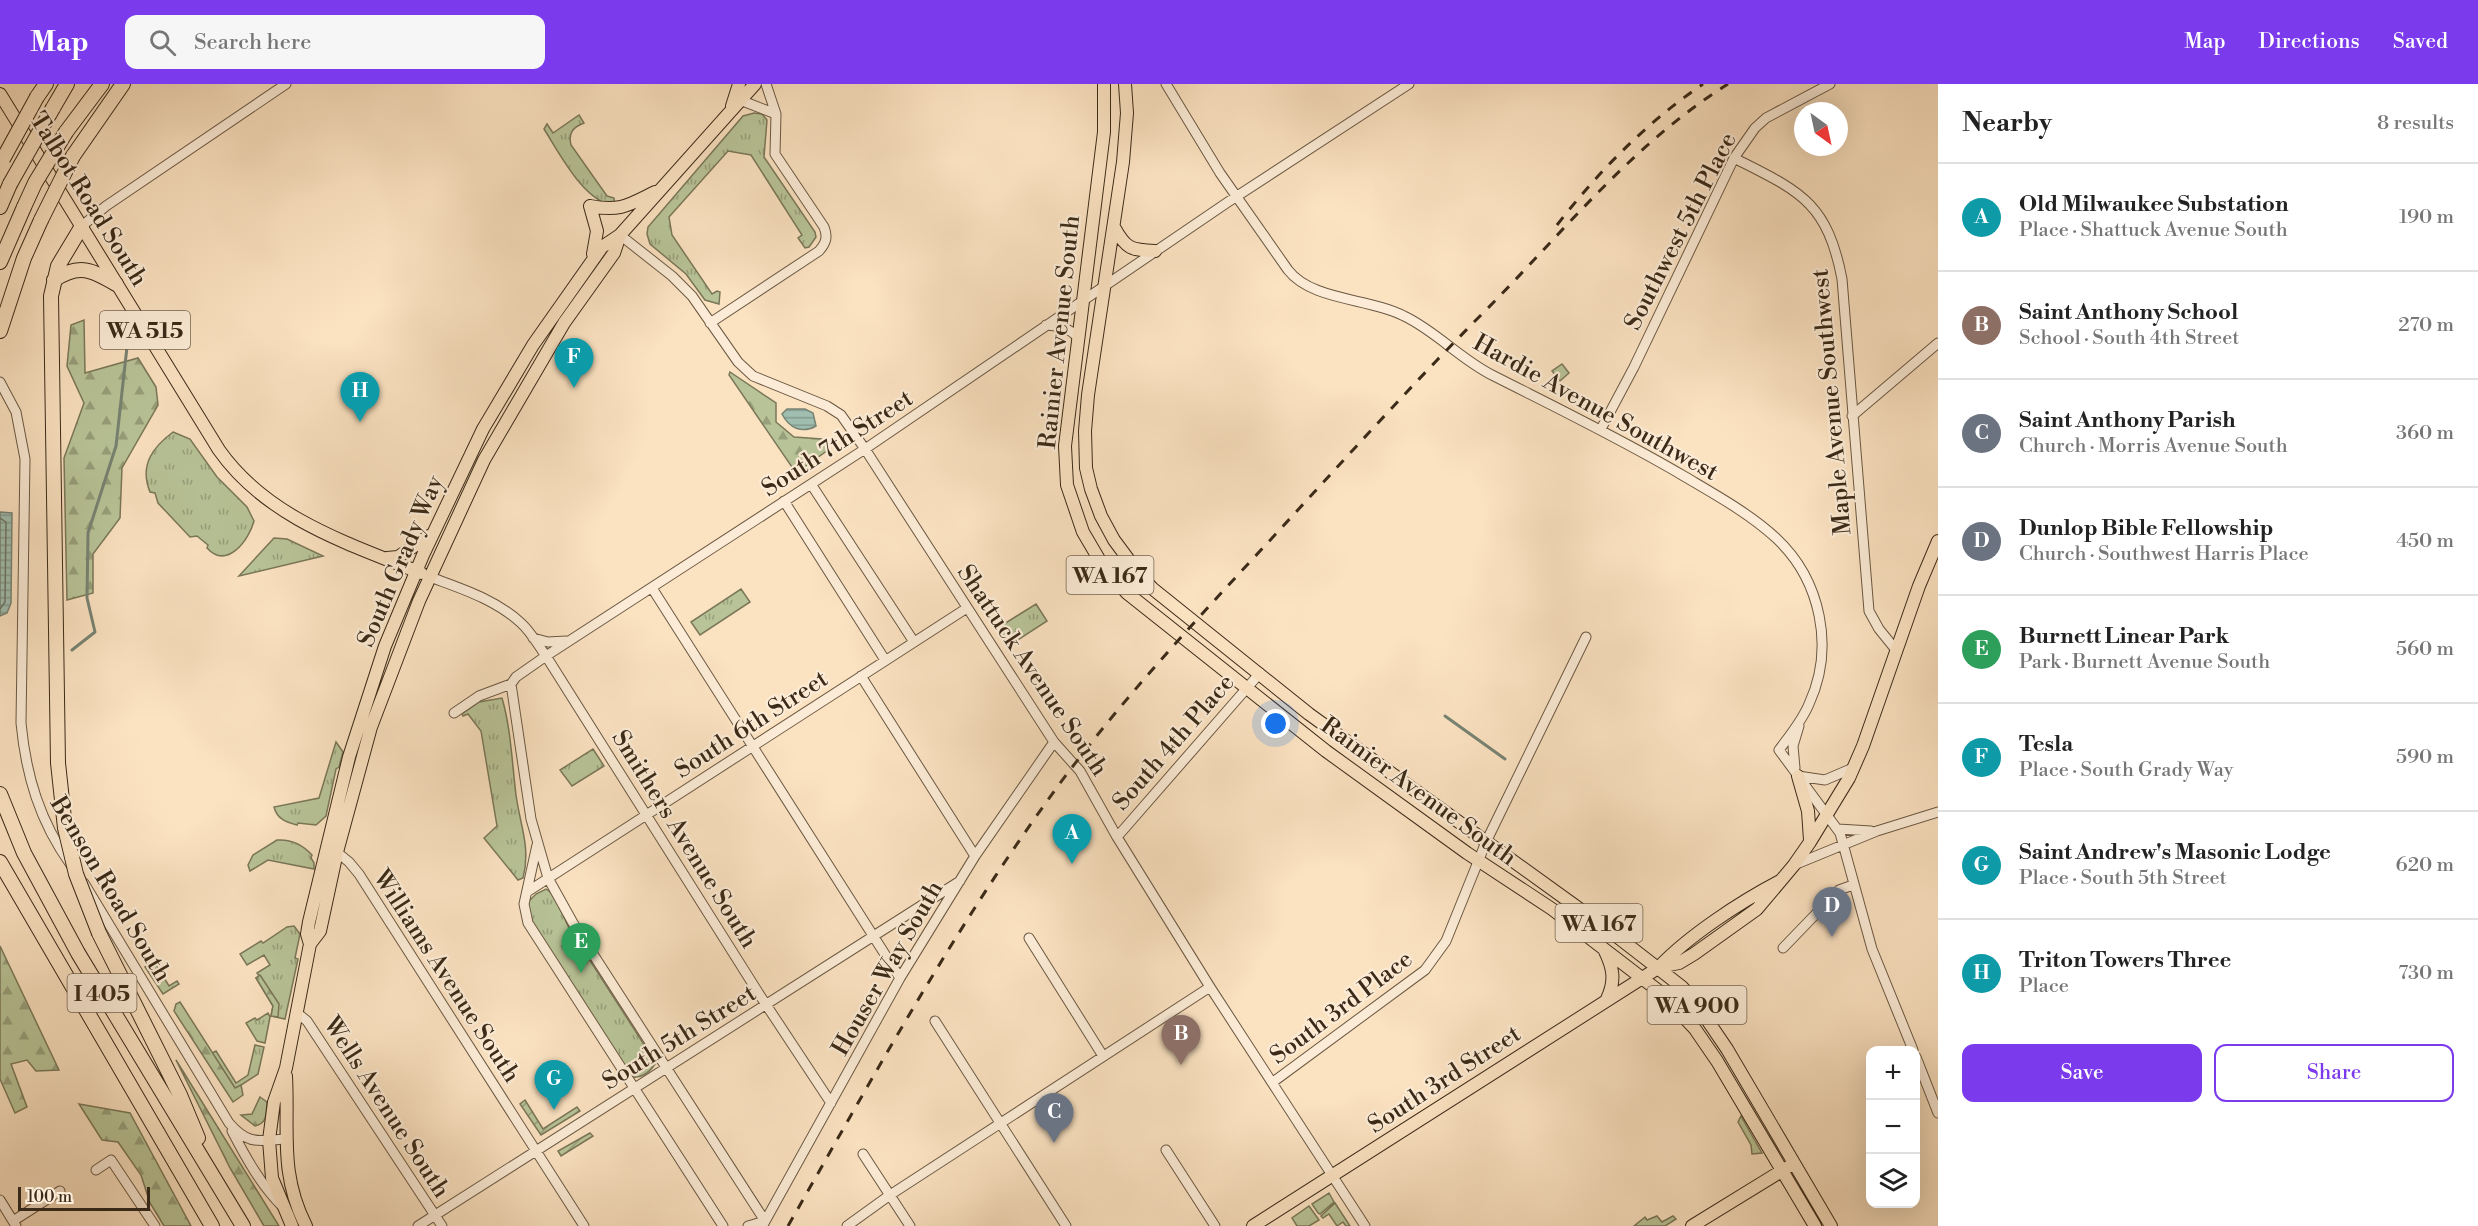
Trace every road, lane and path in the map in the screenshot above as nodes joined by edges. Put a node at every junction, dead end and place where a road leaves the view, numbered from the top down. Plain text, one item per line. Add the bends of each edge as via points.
1 (46, 84) edge
2 (91, 84) edge
3 (102, 84) edge
4 (123, 84) edge
5 (286, 84) edge
6 (739, 84) edge
7 (755, 84) edge
8 (766, 84) edge
9 (1104, 84) edge
10 (1166, 84) edge
11 (1409, 84) edge
12 (1830, 84) edge
13 (1126, 86) edge
14 (66, 87) edge
15 (0, 94) edge
16 (740, 100) junction
17 (730, 111) junction
18 (776, 114) junction
19 (66, 132) junction
20 (1734, 158) junction
21 (1, 163) edge
22 (661, 189) junction
23 (1237, 196) junction
24 (0, 207) edge
25 (82, 226) junction
26 (1114, 227) junction
27 (620, 235) junction
28 (1155, 251) junction
29 (0, 262) edge
30 (590, 264) junction
31 (54, 280) junction
32 (116, 284) junction
33 (1104, 287) junction
34 (1083, 300) junction
35 (710, 323) junction
36 (1046, 325) junction
37 (0, 331) edge
38 (1078, 338) junction
39 (1938, 343) edge
40 (533, 345) junction
41 (515, 374) junction
42 (0, 382) edge
43 (527, 385) junction
44 (1852, 416) junction
45 (505, 422) junction
46 (1601, 429) junction
47 (865, 448) junction
48 (464, 467) junction
49 (473, 481) junction
50 (811, 484) junction
51 (784, 501) junction
52 (432, 533) junction
53 (1938, 541) edge
54 (386, 558) junction
55 (416, 571) junction
56 (430, 577) junction
57 (652, 588) junction
58 (967, 608) junction
59 (1586, 637) dead end
60 (533, 638) junction
61 (572, 640) junction
62 (914, 642) junction
63 (1896, 650) junction
64 (546, 656) junction
65 (885, 660) junction
66 (1260, 674) junction
67 (861, 676) junction
68 (511, 684) junction
69 (1246, 688) junction
70 (454, 712) dead end
71 (1802, 718) junction
72 (1054, 742) junction
73 (754, 745) junction
74 (1854, 768) junction
75 (1798, 776) junction
76 (0, 794) edge
77 (1938, 812) edge
78 (647, 814) junction
79 (1828, 814) junction
80 (1838, 829) junction
81 (1877, 831) junction
82 (1117, 837) junction
83 (537, 842) junction
84 (1486, 842) junction
85 (1810, 842) junction
86 (1845, 844) junction
87 (332, 849) junction
88 (0, 854) edge
89 (975, 856) junction
90 (1478, 860) junction
91 (0, 862) edge
92 (1794, 865) junction
93 (548, 878) junction
94 (960, 880) junction
95 (1853, 885) junction
96 (527, 892) junction
97 (21, 896) junction
98 (874, 936) junction
99 (1029, 938) dead end
100 (1604, 947) junction
101 (1784, 948) dead end
102 (1658, 968) junction
103 (900, 978) junction
104 (1641, 978) junction
105 (1210, 987) junction
106 (1198, 995) junction
107 (1607, 999) junction
108 (766, 1005) junction
109 (1222, 1005) junction
110 (296, 1012) junction
111 (935, 1021) dead end
112 (1911, 1046) edge
113 (1103, 1056) junction
114 (1920, 1067) edge
115 (286, 1068) junction
116 (666, 1068) junction
117 (1273, 1082) junction
118 (634, 1088) junction
119 (831, 1103) junction
120 (1938, 1113) edge
121 (229, 1123) junction
122 (1001, 1124) junction
123 (268, 1140) junction
124 (285, 1140) junction
125 (1166, 1150) dead end
126 (536, 1151) junction
127 (863, 1154) dead end
128 (1794, 1163) junction
129 (96, 1170) dead end
130 (1781, 1171) junction
131 (1332, 1175) junction
132 (218, 1184) junction
133 (60, 1191) dead end
134 (890, 1195) junction
135 (0, 1200) edge
136 (282, 1206) junction
137 (435, 1215) junction
138 (15, 1224) edge
139 (764, 1224) edge
140 (154, 1226) edge
141 (212, 1226) edge
142 (243, 1226) edge
143 (292, 1226) edge
144 (306, 1226) edge
145 (418, 1226) edge
146 (442, 1226) edge
147 (584, 1226) edge
148 (723, 1226) edge
149 (748, 1226) edge
150 (847, 1226) edge
151 (910, 1226) edge
152 (1066, 1226) edge
153 (1215, 1226) edge
154 (1253, 1226) edge
155 (1365, 1226) edge
156 (1692, 1226) edge
157 (1815, 1226) edge
158 (1831, 1226) edge

1 - 21 highway, bridge
2 - 19 highway
3 - 19 highway
4 - 37 highway, bridge via 73,156 41,220
5 - 25 street
6 - 17 main road
7 - 16 main road, South Grady Way
8 - 18 street
9 - 34 main road, Rainier Avenue South / WA 167 via 1104,132
10 - 23 street, Hardie Avenue Southwest
11 - 23 street, South 7th Street
12 - 20 street, Southwest 5th Place via 1766,118
13 - 26 main road, Rainier Avenue South / WA 167 via 1123,162
14 - 24 highway, bridge
15 - 25 main road, Talbot Road South / WA 515
16 - 17 main road, South Grady Way
16 - 18 street
17 - 22 main road, South Grady Way
18 - 35 street via 775,154 824,227 825,245
19 - 29 highway, bridge via 35,183
20 - 44 street, Maple Avenue Southwest via 1792,187 1810,204 1832,240 1842,279
20 - 46 street, Southwest 5th Place
22 - 27 main road, South Grady Way
22 - 30 main road via 621,208 590,206 598,237
23 - 28 street, South 7th Street
23 - 46 street, Hardie Avenue Southwest via 1301,283 1404,316 1479,369
25 - 31 highway
25 - 32 main road, Talbot Road South / WA 515
26 - 28 main road via 1128,247
26 - 33 main road, Rainier Avenue South / WA 167
27 - 30 main road, South Grady Way via 602,247
27 - 35 street, Shattuck Avenue South via 676,280
27 - 43 main road, South Grady Way via 614,254 564,322
28 - 33 street, South 7th Street
30 - 40 main road, South Grady Way
31 - 32 highway via 66,272 82,269 99,273
31 - 132 highway, bridge via 50,352 58,763 65,828 76,874 99,933 180,1095
32 - 54 main road, Talbot Road South / WA 515 via 238,475 289,515
33 - 34 street, South 7th Street
33 - 66 main road, Rainier Avenue South / WA 167 via 1085,431 1086,468 1101,516 1126,560 1153,589
34 - 36 street, South 7th Street
34 - 38 main road, Rainier Avenue South / WA 167
35 - 47 street, Shattuck Avenue South via 753,376 828,405 841,415
36 - 38 street via 1068,329
36 - 47 street, South 7th Street
38 - 69 main road, Rainier Avenue South / WA 167 via 1065,446 1067,485 1083,532 1103,566 1126,593
39 - 44 street
40 - 41 main road, South Grady Way
40 - 43 main road via 536,354 525,376
41 - 45 main road via 516,388 502,414
41 - 48 main road, South Grady Way
42 - 121 street, Benson Road South via 19,424 25,459 21,723 34,797 53,837 109,921
43 - 45 main road, South Grady Way
44 - 63 street, Maple Avenue Southwest via 1869,611
45 - 49 main road, South Grady Way
46 - 71 street, Hardie Avenue Southwest via 1705,489 1764,529 1794,558 1814,595 1822,637 1818,679
47 - 50 street, South 7th Street
47 - 58 street, Shattuck Avenue South
48 - 49 main road
48 - 52 main road, South Grady Way
49 - 56 main road, South Grady Way
50 - 51 street, South 7th Street
50 - 62 street
51 - 57 street, South 7th Street
51 - 65 street
52 - 54 main road via 408,552
52 - 55 main road, South Grady Way
53 - 63 main road, WA 900
54 - 55 main road, Talbot Road South / WA 515
55 - 56 main road, Talbot Road South / WA 515
55 - 87 main road, South Grady Way via 385,646 355,738
56 - 60 street, Smithers Avenue South via 493,602 522,624
56 - 87 main road, South Grady Way via 389,677
57 - 61 street, South 7th Street
57 - 73 street
58 - 62 street, South 6th Street
58 - 72 street, Shattuck Avenue South
59 - 84 street, South 3rd Place
60 - 61 street via 557,643
60 - 64 street, Smithers Avenue South
61 - 64 street, South 7th Street
62 - 65 street, South 6th Street
63 - 74 main road, WA 900
64 - 68 street, South 7th Street
64 - 78 street, Smithers Avenue South
65 - 67 street, South 6th Street
66 - 69 street, South 4th Place
66 - 84 main road, Rainier Avenue South / WA 167
67 - 73 street, South 6th Street
67 - 89 street
68 - 70 street, South 7th Street via 479,696
68 - 83 street via 527,803
69 - 82 street, South 4th Place
69 - 90 main road, Rainier Avenue South / WA 167 via 1347,767
71 - 75 street, Hardie Avenue Southwest via 1792,753
71 - 75 street, Hardie Avenue Southwest via 1779,750
72 - 82 street, Shattuck Avenue South via 1080,771
72 - 89 street, Houser Way South
73 - 78 street, South 6th Street
73 - 98 street
74 - 75 street via 1825,780
74 - 79 main road, WA 900
75 - 79 street, Hardie Avenue Southwest
75 - 85 main road via 1808,811
76 - 132 highway, I 405 via 24,853 67,934
77 - 81 street
78 - 93 street, South 6th Street
78 - 108 street, Smithers Avenue South
79 - 80 street, Hardie Avenue Southwest
79 - 85 main road, WA 900
80 - 81 street
80 - 86 street, Hardie Avenue Southwest
81 - 86 street
82 - 105 street, Shattuck Avenue South
83 - 93 street
83 - 96 street
84 - 90 street, South 3rd Place
84 - 102 main road, Rainier Avenue South / WA 167
85 - 92 main road, WA 900
86 - 92 street
86 - 95 street, Hardie Avenue Southwest
87 - 110 main road, South Grady Way via 320,931 310,944
87 - 126 street, Williams Avenue South via 359,874
88 - 97 highway, I 405
89 - 94 street, Houser Way South
90 - 100 main road, Rainier Avenue South / WA 167
90 - 117 street, South 3rd Place via 1446,941 1425,970
91 - 97 highway
92 - 102 main road, WA 900 via 1757,909 1679,963
93 - 96 street, South 6th Street
93 - 116 street
94 - 98 street, South 5th Street
94 - 103 street, Houser Way South
95 - 101 street via 1839,890
95 - 112 street, Hardie Avenue Southwest via 1885,987
96 - 118 street via 524,904 528,923
97 - 141 highway, I 405
98 - 103 street
98 - 108 street, South 5th Street
99 - 113 street
100 - 104 main road, Rainier Avenue South / WA 167
100 - 107 main road via 1613,971
102 - 104 main road, South 3rd Street / WA 900
102 - 128 main road, Rainier Avenue South / WA 900 via 1693,999
103 - 119 street, Houser Way South
104 - 107 main road, South 3rd Street / WA 900
104 - 130 main road, Rainier Avenue South via 1695,1029
105 - 106 street
105 - 109 street, Shattuck Avenue South
106 - 109 street
106 - 113 street
107 - 131 main road, South 3rd Street / WA 900
108 - 116 street, South 5th Street
108 - 119 street, Smithers Avenue South
109 - 117 street, Shattuck Avenue South
110 - 115 main road, South Grady Way
110 - 137 street, Wells Avenue South via 307,1021
111 - 122 street
113 - 122 street
114 - 120 street
115 - 123 main road, South Grady Way via 274,1102
115 - 124 main road, South Grady Way
116 - 118 street, South 5th Street
116 - 139 street
117 - 131 street, Shattuck Avenue South
118 - 126 street, South 5th Street
118 - 148 street
119 - 139 street, Houser Way South
121 - 123 street, Benson Road South via 245,1138
121 - 136 street via 244,1154
122 - 134 street
122 - 152 street
123 - 124 street, Benson Road South
123 - 136 main road, South Grady Way via 272,1178
124 - 144 main road, South Grady Way via 294,1199
125 - 153 street
126 - 137 street, South 5th Street
126 - 147 street, Williams Avenue South
127 - 134 street
128 - 130 main road
128 - 158 main road, Rainier Avenue South
129 - 140 street via 111,1160
130 - 156 main road
130 - 157 main road, Rainier Avenue South
131 - 154 main road, South 3rd Street / WA 900
131 - 155 street, Shattuck Avenue South
132 - 142 highway, I 405
133 - 138 street
134 - 150 street
134 - 151 street
135 - 138 street
136 - 143 main road, South Grady Way
137 - 145 street, South 5th Street
137 - 146 street, Wells Avenue South
139 - 149 street

